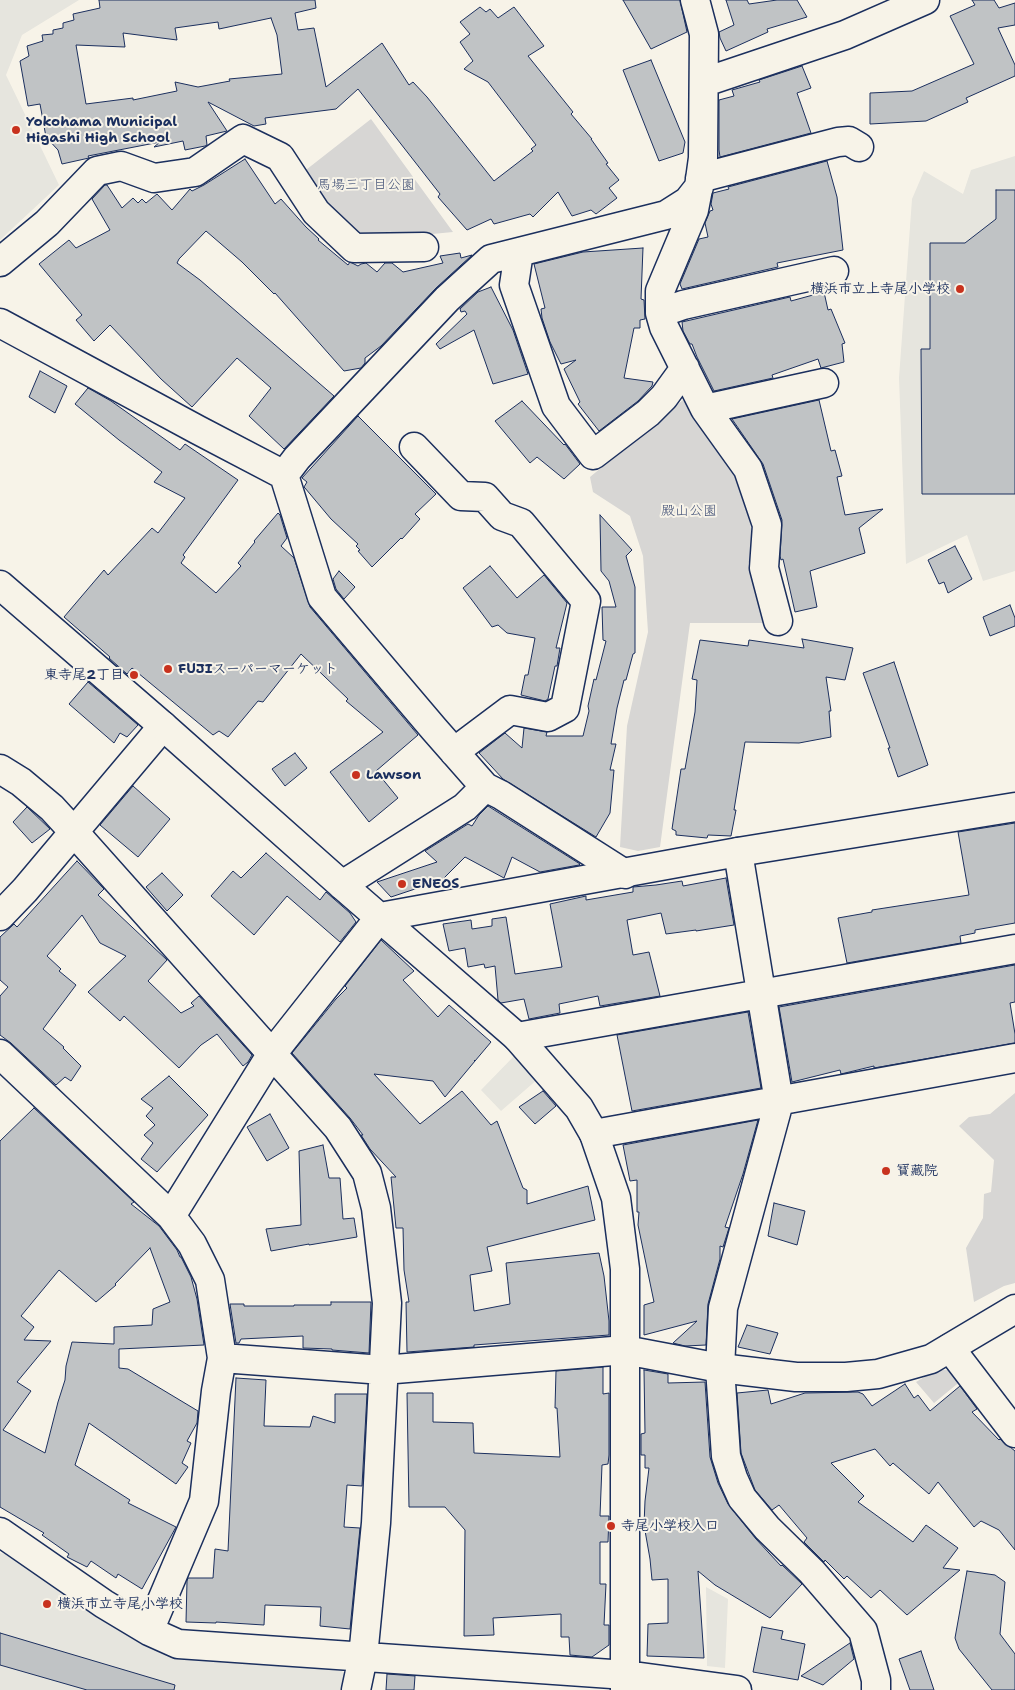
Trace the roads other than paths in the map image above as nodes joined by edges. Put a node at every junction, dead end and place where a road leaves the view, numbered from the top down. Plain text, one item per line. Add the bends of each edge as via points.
1 (695, 0) edge
2 (925, 0) edge
3 (705, 82) junction
4 (859, 147) dead end
5 (699, 183) junction
6 (424, 247) dead end
7 (519, 252) junction
8 (0, 262) edge
9 (834, 271) dead end
10 (660, 313) junction
11 (0, 322) edge
12 (685, 368) junction
13 (824, 383) dead end
14 (705, 409) junction
15 (429, 453) dead end
16 (284, 475) junction
17 (0, 585) edge
18 (778, 621) dead end
19 (163, 726) junction
20 (454, 752) junction
21 (0, 769) edge
22 (485, 788) junction
23 (1015, 806) edge
24 (74, 832) junction
25 (738, 852) junction
26 (625, 874) junction
27 (342, 885) junction
28 (0, 916) edge
29 (380, 917) junction
30 (1015, 949) edge
31 (761, 993) junction
32 (517, 1037) junction
33 (0, 1054) edge
34 (271, 1055) junction
35 (1015, 1058) edge
36 (779, 1102) junction
37 (594, 1134) junction
38 (171, 1216) junction
39 (1015, 1309) edge
40 (950, 1348) junction
41 (625, 1350) junction
42 (222, 1358) junction
43 (720, 1368) junction
44 (383, 1370) junction
45 (1015, 1433) edge
46 (6, 1540) edge
47 (149, 1631) junction
48 (363, 1657) junction
49 (625, 1682) edge
50 (356, 1690) edge
51 (737, 1690) edge
52 (876, 1690) edge

1 - 3 street via 704,34
2 - 3 street via 846,36
3 - 5 street via 703,158
4 - 5 street via 849,141 838,142
5 - 7 street via 688,202 666,215
5 - 10 street via 694,210 660,291
6 - 8 street via 354,248 316,212 280,157 243,139 195,172 154,178 121,166 97,171 47,223
7 - 12 street via 514,285 556,406 593,455 648,413
7 - 16 street via 491,260 447,299
9 - 10 street
10 - 12 street
11 - 16 street
12 - 14 street
13 - 14 street
14 - 18 street via 748,469 767,525 764,568
15 - 20 street via 461,496 484,497 502,516 521,523 586,601 565,708 548,717 510,710
16 - 20 street via 322,597
17 - 19 street
19 - 24 street
19 - 27 street
20 - 22 street
21 - 24 street via 46,802
22 - 26 street
22 - 27 street via 465,807
23 - 25 street
24 - 28 street
24 - 34 street
25 - 26 street
25 - 31 street
26 - 29 street
27 - 29 street
29 - 32 street
29 - 34 street
30 - 31 street
31 - 32 street
31 - 36 street
32 - 37 street via 579,1108
33 - 38 street
34 - 38 street
34 - 44 street via 338,1128 367,1172 376,1208 387,1303
35 - 36 street
36 - 37 street
36 - 43 street via 723,1308
37 - 41 street via 616,1198 624,1268
38 - 42 street via 192,1244 210,1280
39 - 40 street
40 - 43 street via 911,1366 846,1377 796,1377
40 - 45 street
41 - 43 street
41 - 44 street
41 - 49 street
42 - 44 street
42 - 47 street via 204,1501
43 - 52 street via 726,1456 732,1478 742,1498 767,1528 812,1572 863,1631
44 - 48 street via 376,1523
46 - 47 street
47 - 48 street via 178,1644
48 - 49 street
48 - 50 street
49 - 51 street

